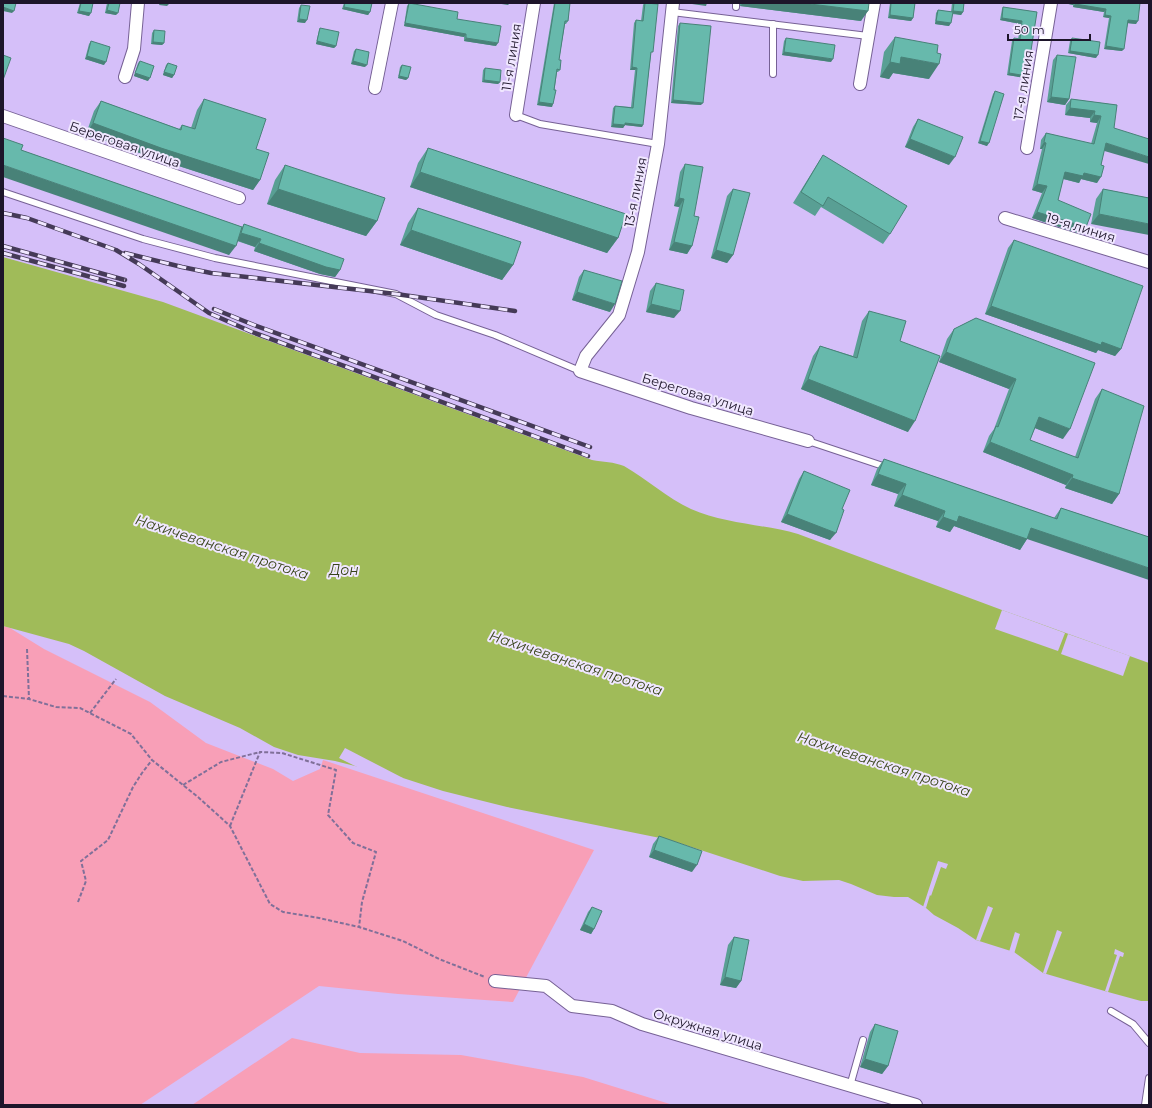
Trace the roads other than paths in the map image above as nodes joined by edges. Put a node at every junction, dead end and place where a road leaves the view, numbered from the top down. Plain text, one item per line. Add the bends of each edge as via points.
1 (138, 3) edge
2 (392, 3) edge
3 (534, 3) edge
4 (874, 3) edge
5 (1051, 3) edge
6 (672, 7) edge
7 (772, 24) junction
8 (868, 36) junction
9 (773, 74) dead end
10 (126, 77) dead end
11 (860, 84) dead end
12 (375, 88) dead end
13 (516, 115) joint
14 (3, 116) edge
15 (658, 144) junction
16 (1027, 148) dead end
17 (3, 192) edge
18 (239, 198) dead end
19 (1005, 218) dead end
20 (1149, 262) edge
21 (580, 371) junction
22 (808, 440) joint
23 (890, 468) edge
24 (495, 981) road end
25 (1111, 1011) dead end
26 (864, 1040) dead end
27 (1149, 1043) edge
28 (1149, 1078) edge
29 (850, 1086) junction
30 (916, 1105) edge
31 (1145, 1105) edge

1 - 10 street via 134,49
2 - 12 street
3 - 13 street, 11-я линия
4 - 8 street
5 - 16 street, 17-я линия
6 - 7 lane
6 - 15 street, 13-я линия
7 - 8 lane
7 - 9 lane
8 - 11 street
13 - 15 lane via 540,124
14 - 18 street, Береговая улица
15 - 21 street, 13-я линия via 638,252 619,315 586,356
17 - 21 lane via 143,239 215,258 396,294 436,314 495,335
19 - 20 street, 19-я линия
21 - 22 street, Береговая улица via 691,408
22 - 23 lane
24 - 29 street, Окружная улица via 546,986 572,1006 612,1011 642,1024
25 - 27 lane via 1133,1024
26 - 29 lane
28 - 31 lane
29 - 30 street, Окружная улица

